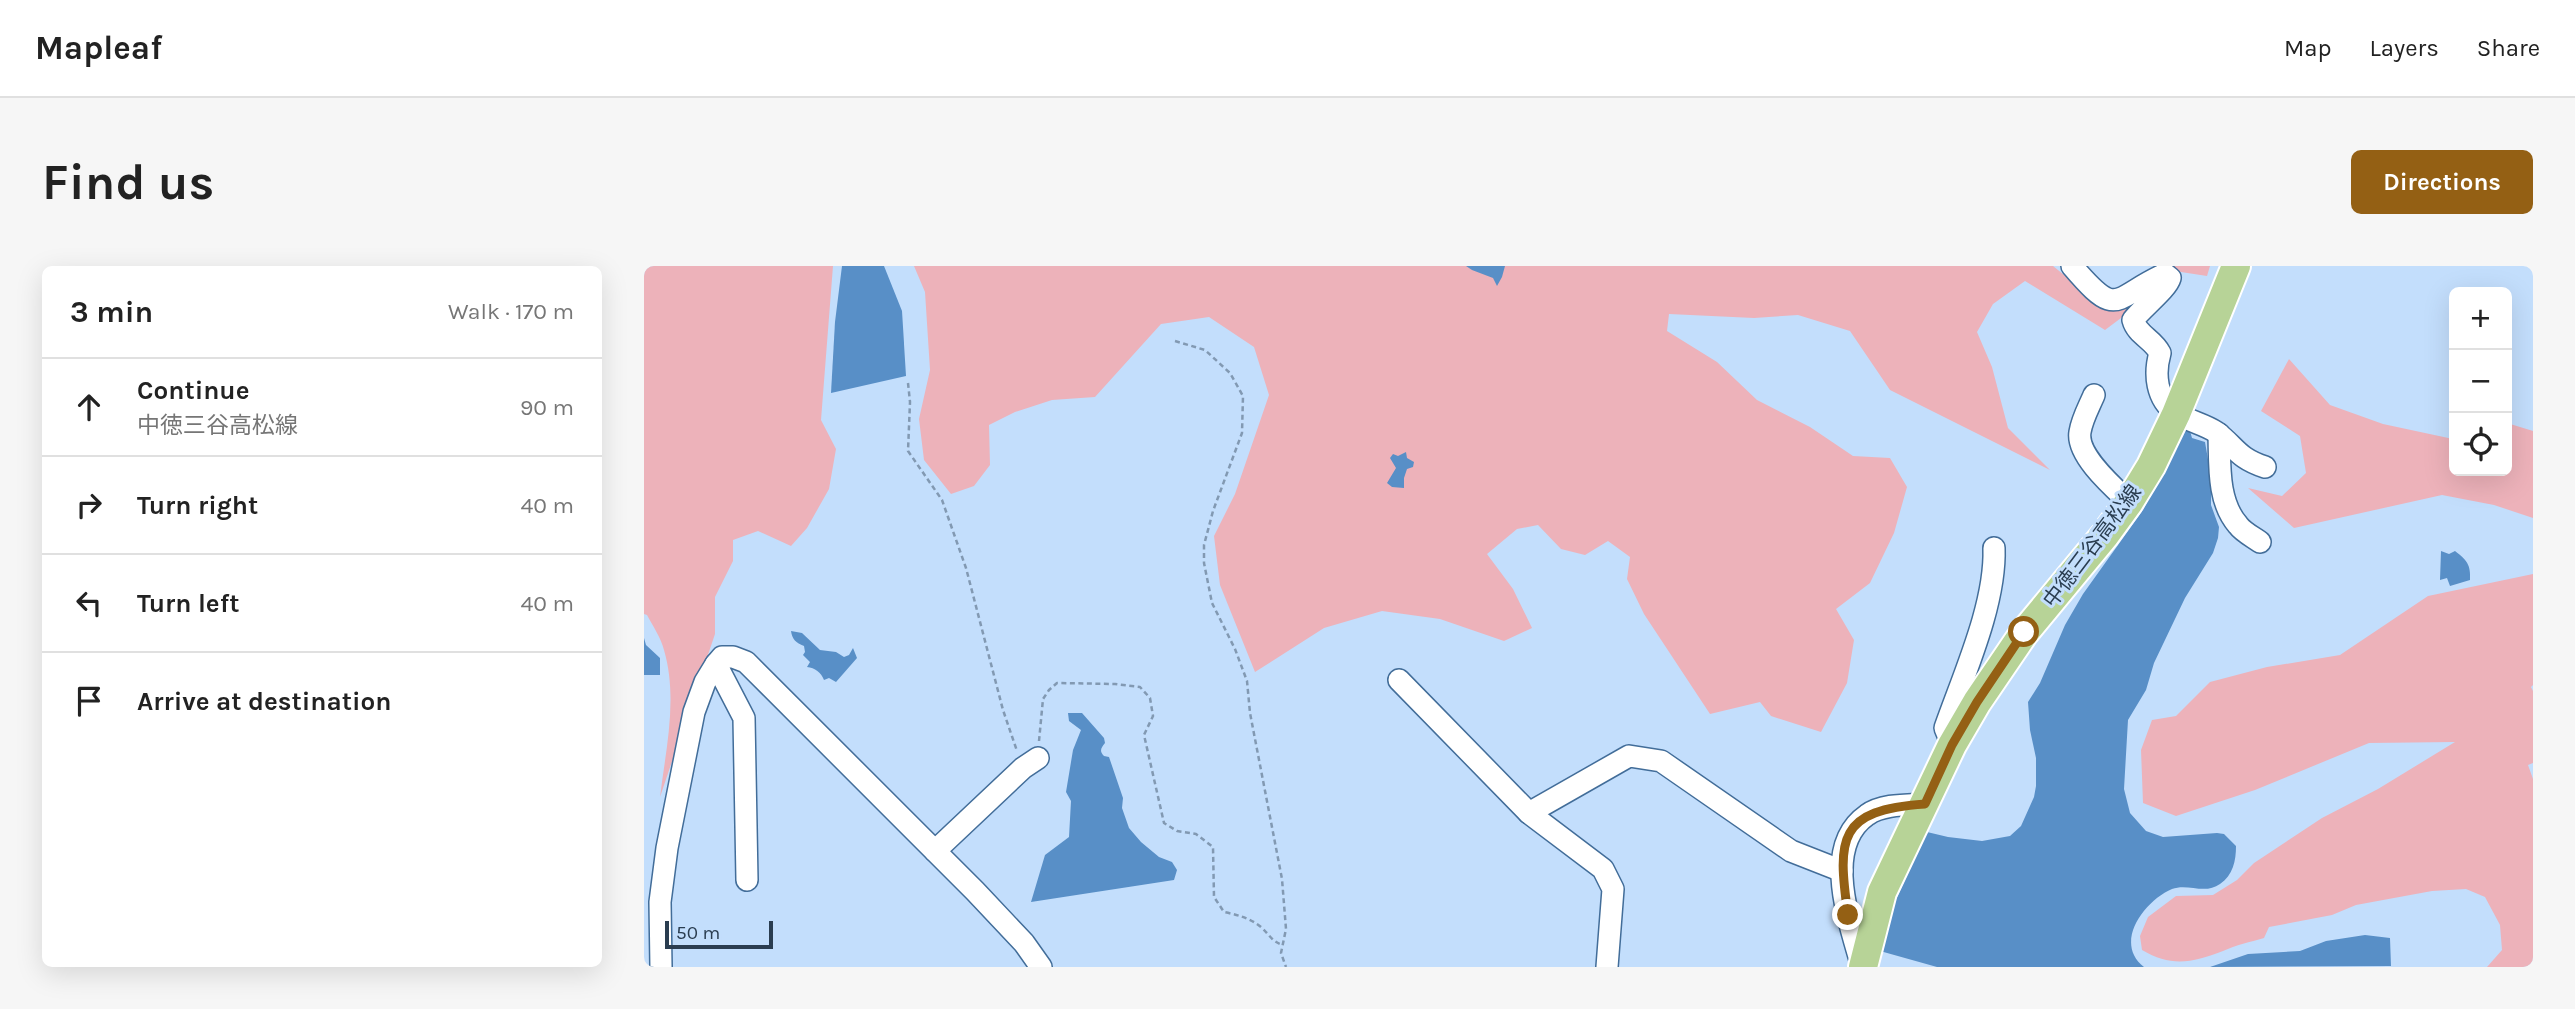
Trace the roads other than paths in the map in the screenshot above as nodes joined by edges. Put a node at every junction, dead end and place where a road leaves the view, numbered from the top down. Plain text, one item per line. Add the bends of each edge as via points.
1 (2072, 266) edge
2 (2235, 266) edge
3 (2094, 396) dead end
4 (2176, 414) junction
5 (2219, 435) junction
6 (2265, 467) dead end
7 (2129, 502) junction
8 (2260, 542) dead end
9 (1994, 548) dead end
10 (716, 664) junction
11 (1399, 680) dead end
12 (1952, 745) junction
13 (1030, 763) road end
14 (1925, 804) junction
15 (1529, 813) junction
16 (935, 851) junction
17 (1842, 871) junction
18 (747, 880) dead end
19 (661, 967) edge
20 (1041, 967) edge
21 (1606, 967) edge
22 (1862, 967) edge

1 - 4 street via 2106,299 2128,297 2165,274 2170,278 2133,320 2135,329 2160,353 2155,371 2158,386
2 - 4 main road, 中徳三谷高松線
3 - 7 street via 2079,434 2082,450
4 - 5 street
4 - 7 main road, 中徳三谷高松線
5 - 6 street via 2236,453
5 - 8 street via 2228,510 2239,527
7 - 12 main road, 中徳三谷高松線 via 2024,632
9 - 12 street via 1995,570 1985,611 1945,728
10 - 16 street via 722,657 746,662
10 - 18 street via 744,718
10 - 19 street via 694,712 669,836 660,902
11 - 15 street
12 - 14 main road, 中徳三谷高松線
13 - 16 street
14 - 17 street via 1869,814 1853,828 1842,852
14 - 22 main road, 中徳三谷高松線 via 1882,892
15 - 17 street via 1629,756 1661,761 1791,851
15 - 21 street via 1603,869 1613,889
16 - 20 street via 1024,943
17 - 22 street

